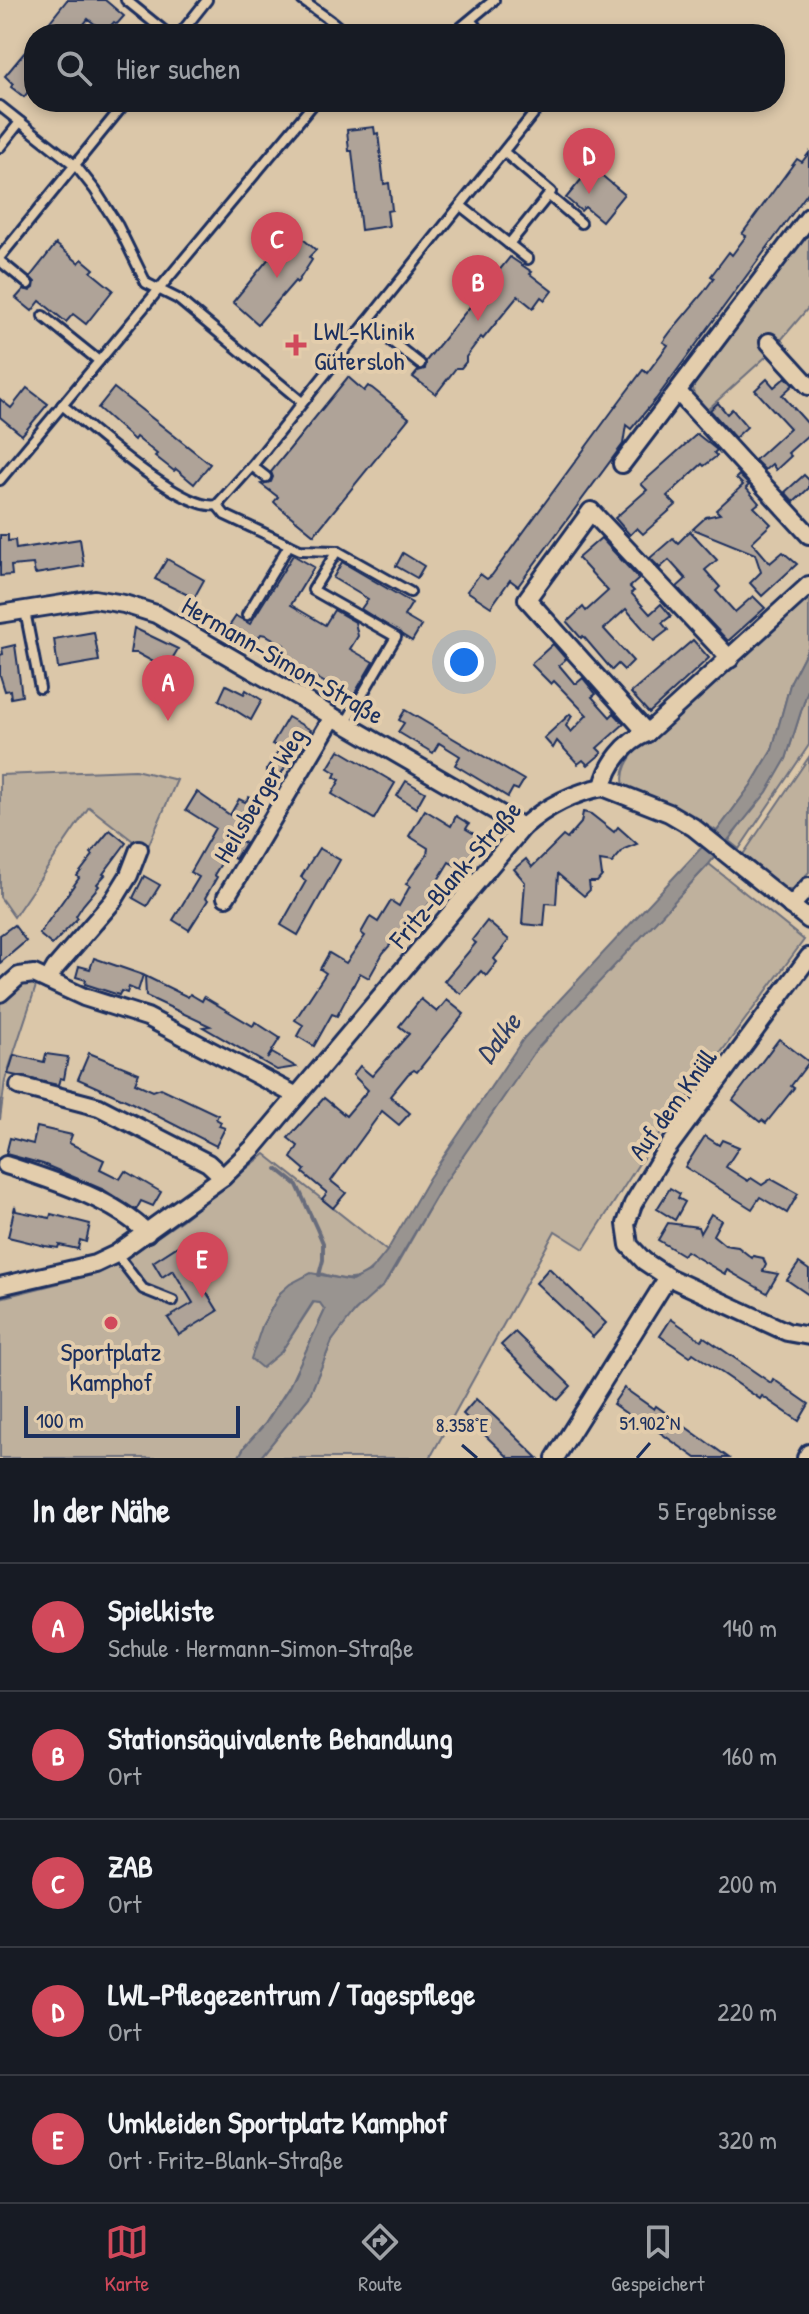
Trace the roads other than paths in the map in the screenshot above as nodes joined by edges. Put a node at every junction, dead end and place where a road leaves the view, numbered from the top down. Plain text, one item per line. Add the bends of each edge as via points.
1 (126, 0) edge
2 (207, 0) edge
3 (302, 0) edge
4 (494, 0) edge
5 (471, 21) junction
6 (156, 24) edge
7 (188, 24) edge
8 (336, 24) edge
9 (467, 24) edge
10 (474, 24) edge
11 (0, 106) edge
12 (118, 112) edge
13 (307, 112) edge
14 (535, 112) edge
15 (20, 122) junction
16 (0, 147) edge
17 (504, 152) junction
18 (76, 166) junction
19 (548, 195) junction
20 (461, 206) junction
21 (809, 217) edge
22 (581, 223) dead end
23 (509, 244) junction
24 (0, 259) edge
25 (528, 259) dead end
26 (28, 284) dead end
27 (159, 290) junction
28 (43, 316) dead end
29 (367, 322) junction
30 (769, 342) dead end
31 (99, 361) junction
32 (420, 364) dead end
33 (809, 386) edge
34 (678, 392) junction
35 (302, 402) junction
36 (62, 405) junction
37 (622, 464) dead end
38 (252, 466) junction
39 (266, 477) dead end
40 (0, 480) edge
41 (217, 505) junction
42 (809, 535) edge
43 (289, 545) junction
44 (337, 551) junction
45 (809, 585) edge
46 (410, 592) dead end
47 (24, 609) junction
48 (0, 614) edge
49 (247, 615) dead end
50 (730, 659) junction
51 (40, 688) dead end
52 (339, 721) junction
53 (647, 733) junction
54 (603, 787) junction
55 (523, 827) junction
56 (139, 849) dead end
57 (809, 886) edge
58 (226, 897) dead end
59 (791, 906) junction
60 (809, 920) edge
61 (809, 957) edge
62 (48, 980) junction
63 (0, 993) edge
64 (19, 1086) dead end
65 (297, 1096) junction
66 (6, 1165) dead end
67 (223, 1177) junction
68 (147, 1233) junction
69 (116, 1254) junction
70 (668, 1277) junction
71 (0, 1286) edge
72 (173, 1301) dead end
73 (809, 1336) edge
74 (809, 1453) edge
75 (555, 1458) edge
76 (806, 1458) edge

1 - 6 lane
2 - 7 lane
3 - 8 lane
4 - 5 lane
5 - 9 lane
5 - 10 lane
11 - 15 lane
12 - 18 lane
13 - 27 lane
14 - 17 lane
15 - 16 lane
15 - 18 lane
17 - 19 lane via 551,192
17 - 20 lane
18 - 24 lane
18 - 27 lane via 118,226 146,283
19 - 22 lane
19 - 23 lane
20 - 23 lane
20 - 29 lane
21 - 34 street
23 - 25 lane
24 - 26 lane
27 - 31 lane
27 - 35 lane via 178,299
28 - 31 lane
29 - 32 lane
29 - 35 lane
30 - 33 street
31 - 36 lane
34 - 37 street
34 - 42 street
35 - 38 lane
36 - 40 lane
36 - 41 lane via 175,492
38 - 39 lane
38 - 41 lane
41 - 43 lane via 225,515
43 - 44 lane
43 - 49 lane
44 - 46 lane
44 - 52 lane via 313,590 396,637
45 - 50 street
47 - 48 street, Hermann-Simon-Straße
47 - 51 lane
47 - 52 street, Hermann-Simon-Straße via 94,599 156,614
50 - 53 street
50 - 53 street via 591,511 527,599
52 - 55 street, Hermann-Simon-Straße
52 - 58 street, Heilsberger Weg
53 - 54 street via 633,738 606,770
54 - 55 street, Fritz-Blank-Straße via 575,793
54 - 59 street via 669,813 703,834
55 - 65 street, Fritz-Blank-Straße
56 - 62 street via 113,901
57 - 59 street
59 - 60 street
61 - 70 street, Auf dem Knüll via 662,1156 633,1204 626,1224 629,1245
62 - 63 street via 26,973
62 - 65 street via 147,1017
64 - 67 street via 99,1107 196,1157
65 - 67 street, Fritz-Blank-Straße
66 - 68 street via 56,1181
67 - 68 street, Fritz-Blank-Straße
68 - 69 street, Fritz-Blank-Straße
69 - 71 street, Fritz-Blank-Straße
69 - 72 lane via 143,1289
70 - 73 street, Auf dem Knüll via 787,1332
70 - 75 street
74 - 76 street

